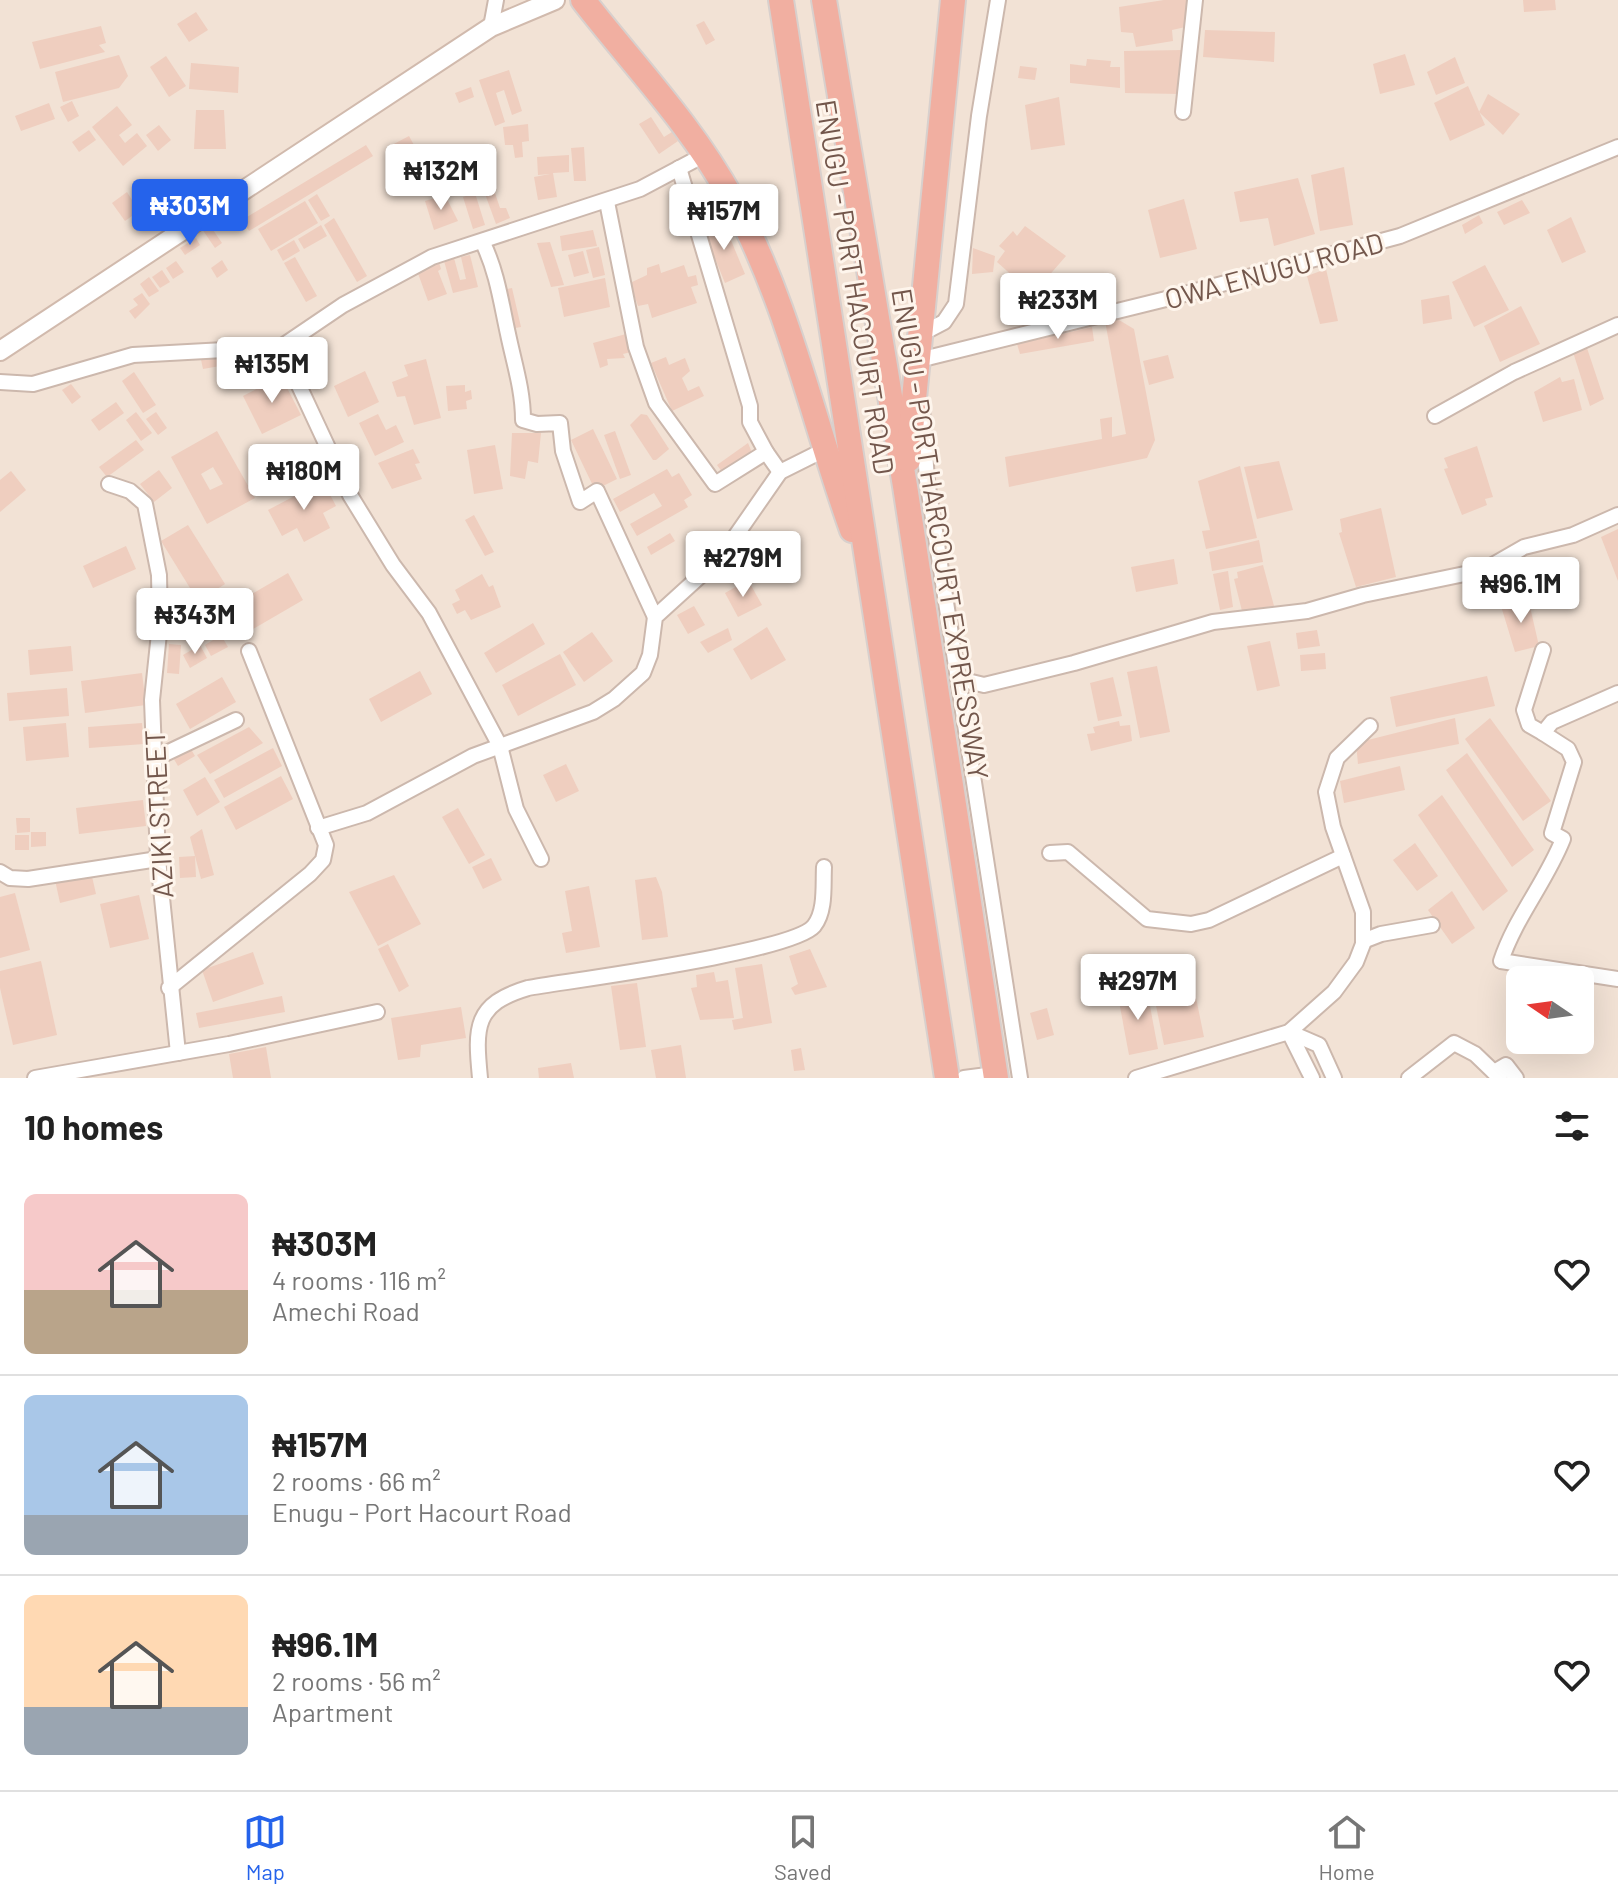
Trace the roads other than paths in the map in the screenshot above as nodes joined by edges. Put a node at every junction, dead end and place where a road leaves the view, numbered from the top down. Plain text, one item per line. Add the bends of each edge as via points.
1 (496, 0) edge
2 (521, 0) edge
3 (555, 0) edge
4 (583, 0) edge
5 (781, 0) edge
6 (824, 0) edge
7 (953, 0) edge
8 (998, 0) edge
9 (1195, 0) edge
10 (499, 22) junction
11 (1183, 112) dead end
12 (1618, 147) edge
13 (704, 155) junction
14 (679, 168) junction
15 (607, 202) junction
16 (483, 243) junction
17 (1618, 325) edge
18 (921, 334) junction
19 (281, 347) junction
20 (0, 351) edge
21 (919, 360) junction
22 (0, 382) edge
23 (1435, 416) dead end
24 (824, 450) junction
25 (766, 452) junction
26 (780, 472) junction
27 (109, 484) dead end
28 (905, 486) junction
29 (1618, 515) edge
30 (872, 584) junction
31 (655, 617) junction
32 (1543, 650) dead end
33 (249, 651) dead end
34 (959, 679) junction
35 (1618, 693) edge
36 (236, 720) dead end
37 (1370, 726) dead end
38 (1547, 728) junction
39 (500, 746) junction
40 (154, 759) junction
41 (318, 828) junction
42 (1050, 853) dead end
43 (1343, 856) junction
44 (158, 859) junction
45 (541, 859) dead end
46 (824, 867) dead end
47 (0, 872) edge
48 (1432, 925) dead end
49 (1363, 941) junction
50 (1618, 979) edge
51 (169, 988) junction
52 (377, 1012) dead end
53 (1289, 1032) junction
54 (178, 1053) junction
55 (1497, 1075) edge
56 (996, 1076) edge
57 (35, 1078) edge
58 (480, 1078) edge
59 (947, 1078) edge
60 (964, 1078) edge
61 (1020, 1078) edge
62 (1136, 1078) edge
63 (1312, 1078) edge
64 (1334, 1078) edge
65 (1409, 1078) edge
66 (1516, 1078) edge

1 - 10 street
2 - 10 main road
3 - 10 main road
4 - 13 highway via 663,93
5 - 30 highway, ENUGU - PORT HACOURT ROAD
6 - 28 highway, ENUGU - PORT HARCOURT EXPRESSWAY
7 - 18 highway
8 - 18 street via 956,304 944,322
9 - 11 street
10 - 20 main road
12 - 21 street, OWA ENUGU ROAD via 1400,236
13 - 14 street
13 - 24 highway via 733,200 772,290
14 - 15 street
14 - 25 street via 750,406 750,422
15 - 16 street
15 - 25 street via 636,347 656,403 715,484
16 - 19 street via 408,268
16 - 31 street via 499,290 523,420 560,423 580,502 597,491
17 - 23 street via 1514,372
18 - 21 highway
19 - 22 street via 133,355 33,384
19 - 39 street via 350,495 429,613
21 - 28 highway
21 - 34 street via 927,480
24 - 26 street
24 - 30 highway
25 - 26 street
26 - 31 street via 721,557
27 - 40 street, AZIKI STREET via 130,491 145,504 159,575
28 - 56 highway, ENUGU - PORT HARCOURT EXPRESSWAY
29 - 34 street via 1573,535 1524,547 1484,570 1307,611 1213,622 984,685
30 - 59 highway
31 - 39 street via 650,655 634,684 593,712
32 - 38 street via 1524,710 1529,725
33 - 41 street
34 - 61 street
35 - 38 street
36 - 40 street
37 - 43 street via 1337,758 1328,779 1326,792
38 - 50 street via 1574,762 1552,833 1563,839 1501,961
39 - 41 street via 367,813
39 - 45 street via 516,809
40 - 44 street, AZIKI STREET
41 - 51 street via 326,845 323,860
42 - 43 street via 1068,852 1147,919 1191,924
43 - 49 street via 1363,912
44 - 47 street via 28,879
44 - 51 street, AZIKI STREET
46 - 58 street via 823,903 817,923 806,934 499,997 482,1018 477,1047
48 - 49 street
49 - 53 street via 1356,962 1334,992
51 - 54 street, AZIKI STREET
52 - 54 street
53 - 62 street
53 - 63 street
53 - 64 street via 1319,1045
54 - 57 street
55 - 65 street via 1454,1043
55 - 66 street via 1506,1065
56 - 60 street

